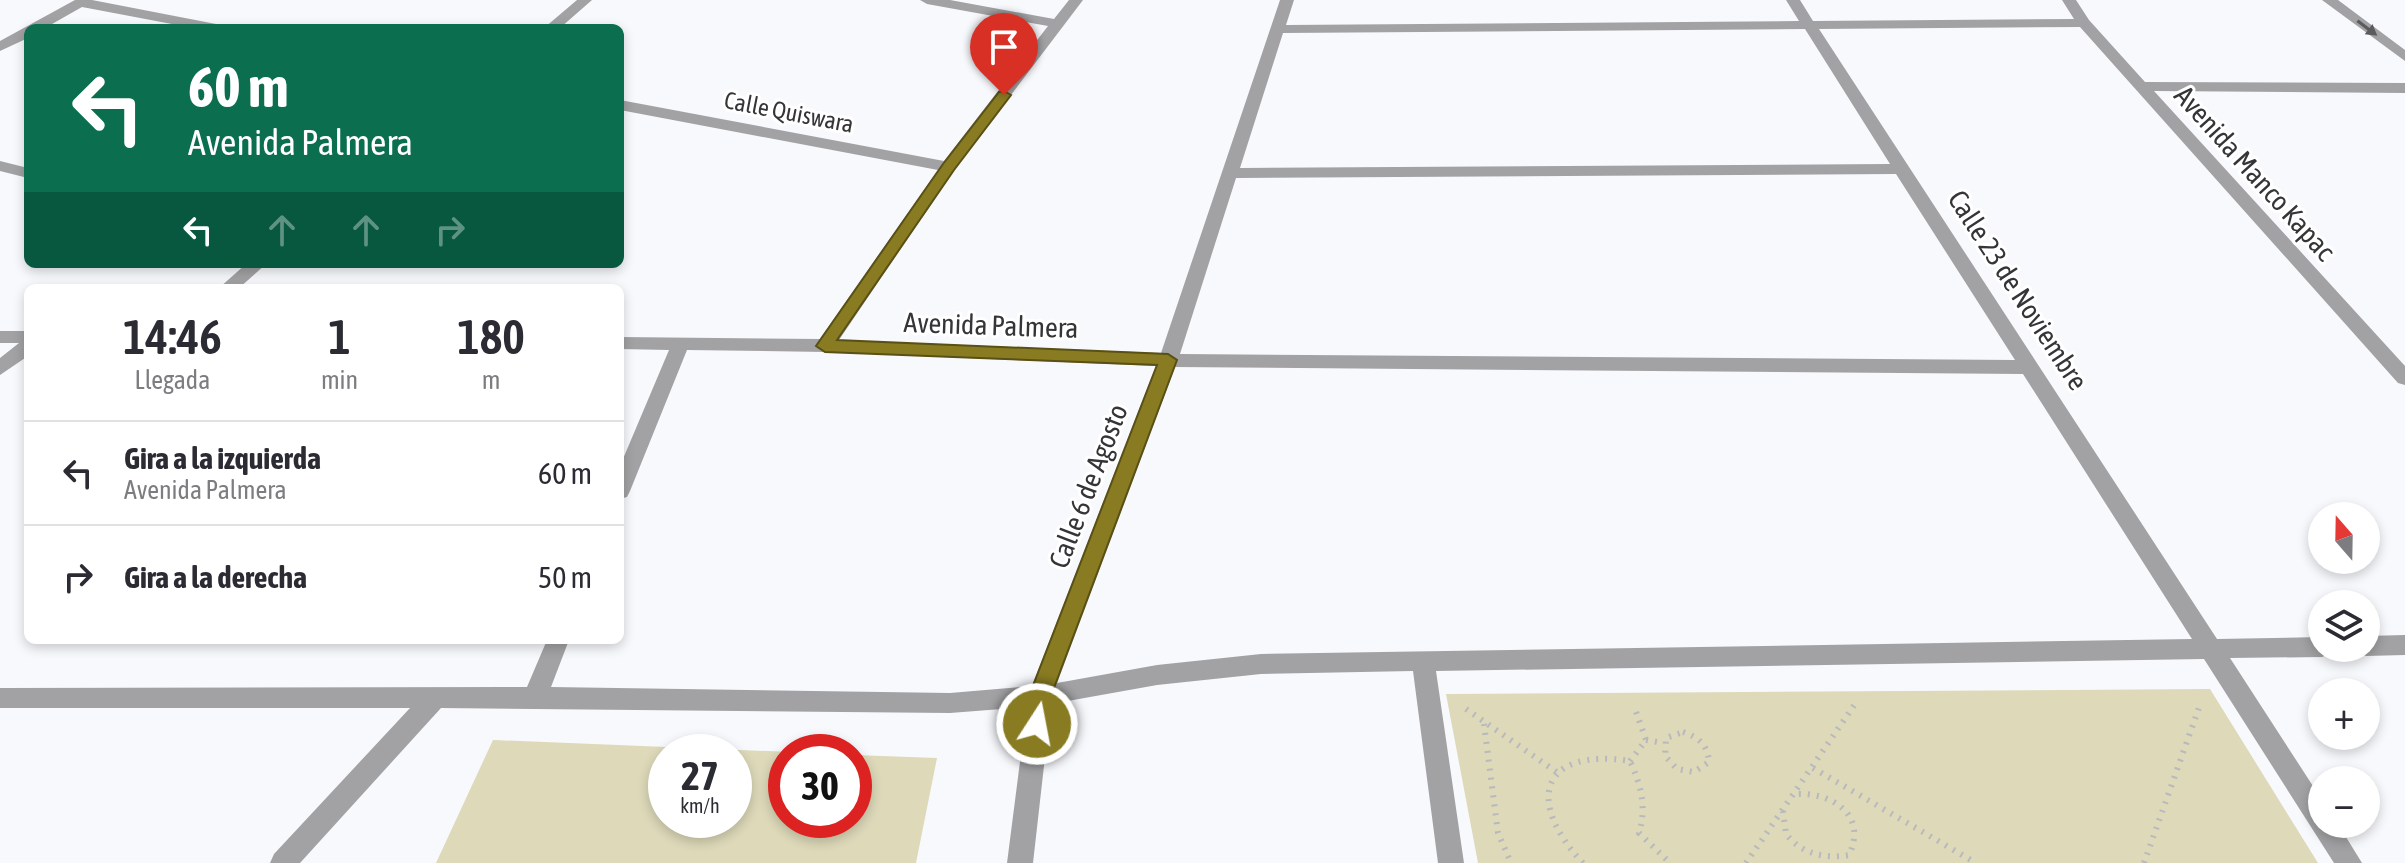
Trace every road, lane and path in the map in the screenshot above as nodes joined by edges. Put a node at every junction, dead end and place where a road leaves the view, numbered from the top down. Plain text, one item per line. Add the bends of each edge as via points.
1 (585, 0) edge
2 (927, 0) edge
3 (1076, 0) edge
4 (1287, 0) edge
5 (1793, 0) edge
6 (2069, 0) edge
7 (2329, 0) edge
8 (83, 1) edge
9 (2084, 23) junction
10 (42, 24) edge
11 (196, 24) edge
12 (556, 24) edge
13 (1059, 24) junction
14 (1809, 25) junction
15 (1277, 29) junction
16 (24, 34) edge
17 (0, 47) edge
18 (2405, 57) edge
19 (2141, 86) junction
20 (2405, 88) edge
21 (624, 106) edge
22 (0, 166) edge
23 (948, 167) junction
24 (1902, 169) junction
25 (24, 172) edge
26 (1231, 173) junction
27 (252, 268) edge
28 (233, 284) edge
29 (0, 337) edge
30 (24, 337) edge
31 (624, 343) edge
32 (681, 343) junction
33 (825, 346) junction
34 (24, 349) edge
35 (1168, 360) junction
36 (2029, 367) junction
37 (0, 368) edge
38 (2405, 378) edge
39 (624, 481) edge
40 (556, 644) edge
41 (2405, 645) edge
42 (2380, 646) edge
43 (2308, 647) edge
44 (2212, 650) junction
45 (1423, 661) junction
46 (2204, 694) dead end
47 (1040, 696) junction
48 (435, 697) junction
49 (535, 697) junction
50 (0, 698) edge
51 (1855, 704) dead end
52 (1634, 706) dead end
53 (1465, 708) dead end
54 (1484, 724) junction
55 (1646, 740) junction
56 (1663, 743) junction
57 (1630, 761) junction
58 (1813, 768) junction
59 (1558, 773) junction
60 (1795, 794) junction
61 (2308, 800) edge
62 (1783, 811) junction
63 (1498, 833) junction
64 (1484, 835) dead end
65 (2333, 838) edge
66 (1667, 862) edge
67 (283, 863) edge
68 (1020, 863) edge
69 (1451, 863) edge
70 (1511, 863) edge
71 (1583, 863) edge
72 (1746, 863) edge
73 (1976, 863) edge
74 (2144, 863) edge
75 (2349, 863) edge

1 - 12 street
2 - 13 street
3 - 13 street
4 - 15 street, Calle 6 de Agosto
5 - 14 street, Calle 23 de Noviembre
6 - 9 street, Avenida Manco Kapac
7 -> 18 street
8 - 10 street
8 - 11 street
9 - 14 street
9 - 19 street, Avenida Manco Kapac
13 - 23 street
14 - 15 street
14 - 24 street, Calle 23 de Noviembre
15 - 26 street, Calle 6 de Agosto
16 - 17 street
19 - 20 street
19 - 38 street, Avenida Manco Kapac
21 - 23 street, Calle Quiswara
22 - 25 street
23 - 33 street
24 - 26 street
24 - 36 street, Calle 23 de Noviembre
26 - 35 street, Calle 6 de Agosto
27 - 28 street
29 - 30 street
31 - 32 street, Avenida Palmera
32 - 33 street, Avenida Palmera
32 - 39 street
33 - 35 street, Avenida Palmera
34 - 37 street
35 - 36 street, Avenida Palmera
35 - 47 street, Calle 6 de Agosto
36 - 44 street, Calle 23 de Noviembre
40 - 49 street
41 - 42 street
43 - 44 street
44 - 45 street
44 - 61 street, Calle 23 de Noviembre
45 - 47 street via 1261,664 1157,675
45 - 69 street
46 - 74 path
47 - 49 street via 950,703
47 - 68 street, Calle 6 de Agosto
48 - 49 street
48 - 50 street
48 - 67 street
51 - 58 path
52 - 55 path
53 - 54 path
54 - 59 path
54 - 63 path
55 - 56 path
55 - 57 path
56 - 56 path via 1677,733 1691,735 1707,749 1709,762 1693,774 1677,769 1664,757
57 - 59 path via 1589,756
57 - 66 path via 1643,796 1639,833
58 - 60 path
58 - 73 path
59 - 71 path via 1549,789 1552,829
60 - 62 path
60 - 62 path via 1830,799 1850,816 1857,837 1849,855 1827,860 1801,852 1784,831
62 - 72 path
63 - 64 path
63 - 70 path
65 - 75 street, Calle 23 de Noviembre

